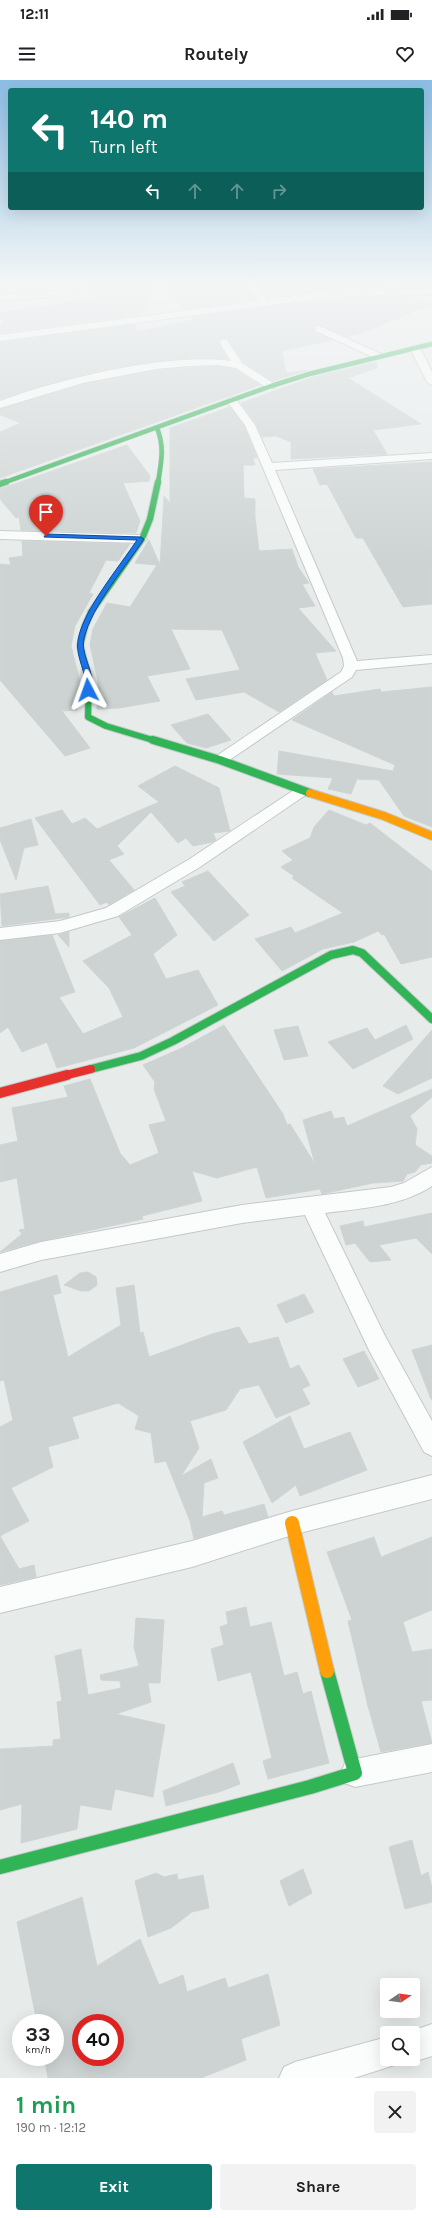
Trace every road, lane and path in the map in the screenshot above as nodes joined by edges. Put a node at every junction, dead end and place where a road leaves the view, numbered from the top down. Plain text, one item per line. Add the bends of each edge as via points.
1 (101, 377) edge
2 (257, 377) edge
3 (302, 377) edge
4 (271, 386) junction
5 (231, 400) junction
6 (0, 405) edge
7 (157, 428) junction
8 (432, 456) edge
9 (268, 467) junction
10 (0, 484) edge
11 (0, 535) edge
12 (141, 539) junction
13 (432, 659) edge
14 (351, 666) junction
15 (220, 760) junction
16 (302, 791) junction
17 (432, 836) edge
18 (0, 934) edge
19 (432, 1019) edge
20 (0, 1092) edge
21 (432, 1175) edge
22 (311, 1206) junction
23 (0, 1263) edge
24 (432, 1444) edge
25 (432, 1487) edge
26 (292, 1523) junction
27 (0, 1600) edge
28 (432, 1758) edge
29 (355, 1773) junction
30 (0, 1867) edge
31 (432, 2040) edge
32 (420, 2044) edge
33 (380, 2055) edge
34 (295, 2078) edge

1 - 6 street via 40,390
2 - 4 street
3 - 4 street
4 - 5 street
5 - 7 street
5 - 9 street via 250,426
7 - 10 street
7 - 12 street via 163,438 161,458 149,523
8 - 9 street
9 - 14 street via 350,658
11 - 12 street
12 - 15 street via 94,609 81,639 81,652 89,682 85,711 92,720 106,726
13 - 14 street
14 - 15 street via 342,678
15 - 16 street
16 - 17 street via 384,816
16 - 18 street via 174,876 122,907 96,918 58,927 35,932
19 - 20 street via 362,953 346,951 324,958 141,1056
21 - 22 street via 411,1189 391,1196
22 - 23 street via 242,1214 41,1251
22 - 24 street via 377,1343
25 - 26 street
26 - 27 street via 192,1554
26 - 29 street via 317,1636
28 - 29 street
29 - 30 street via 303,1789
31 - 32 street
33 - 34 street

